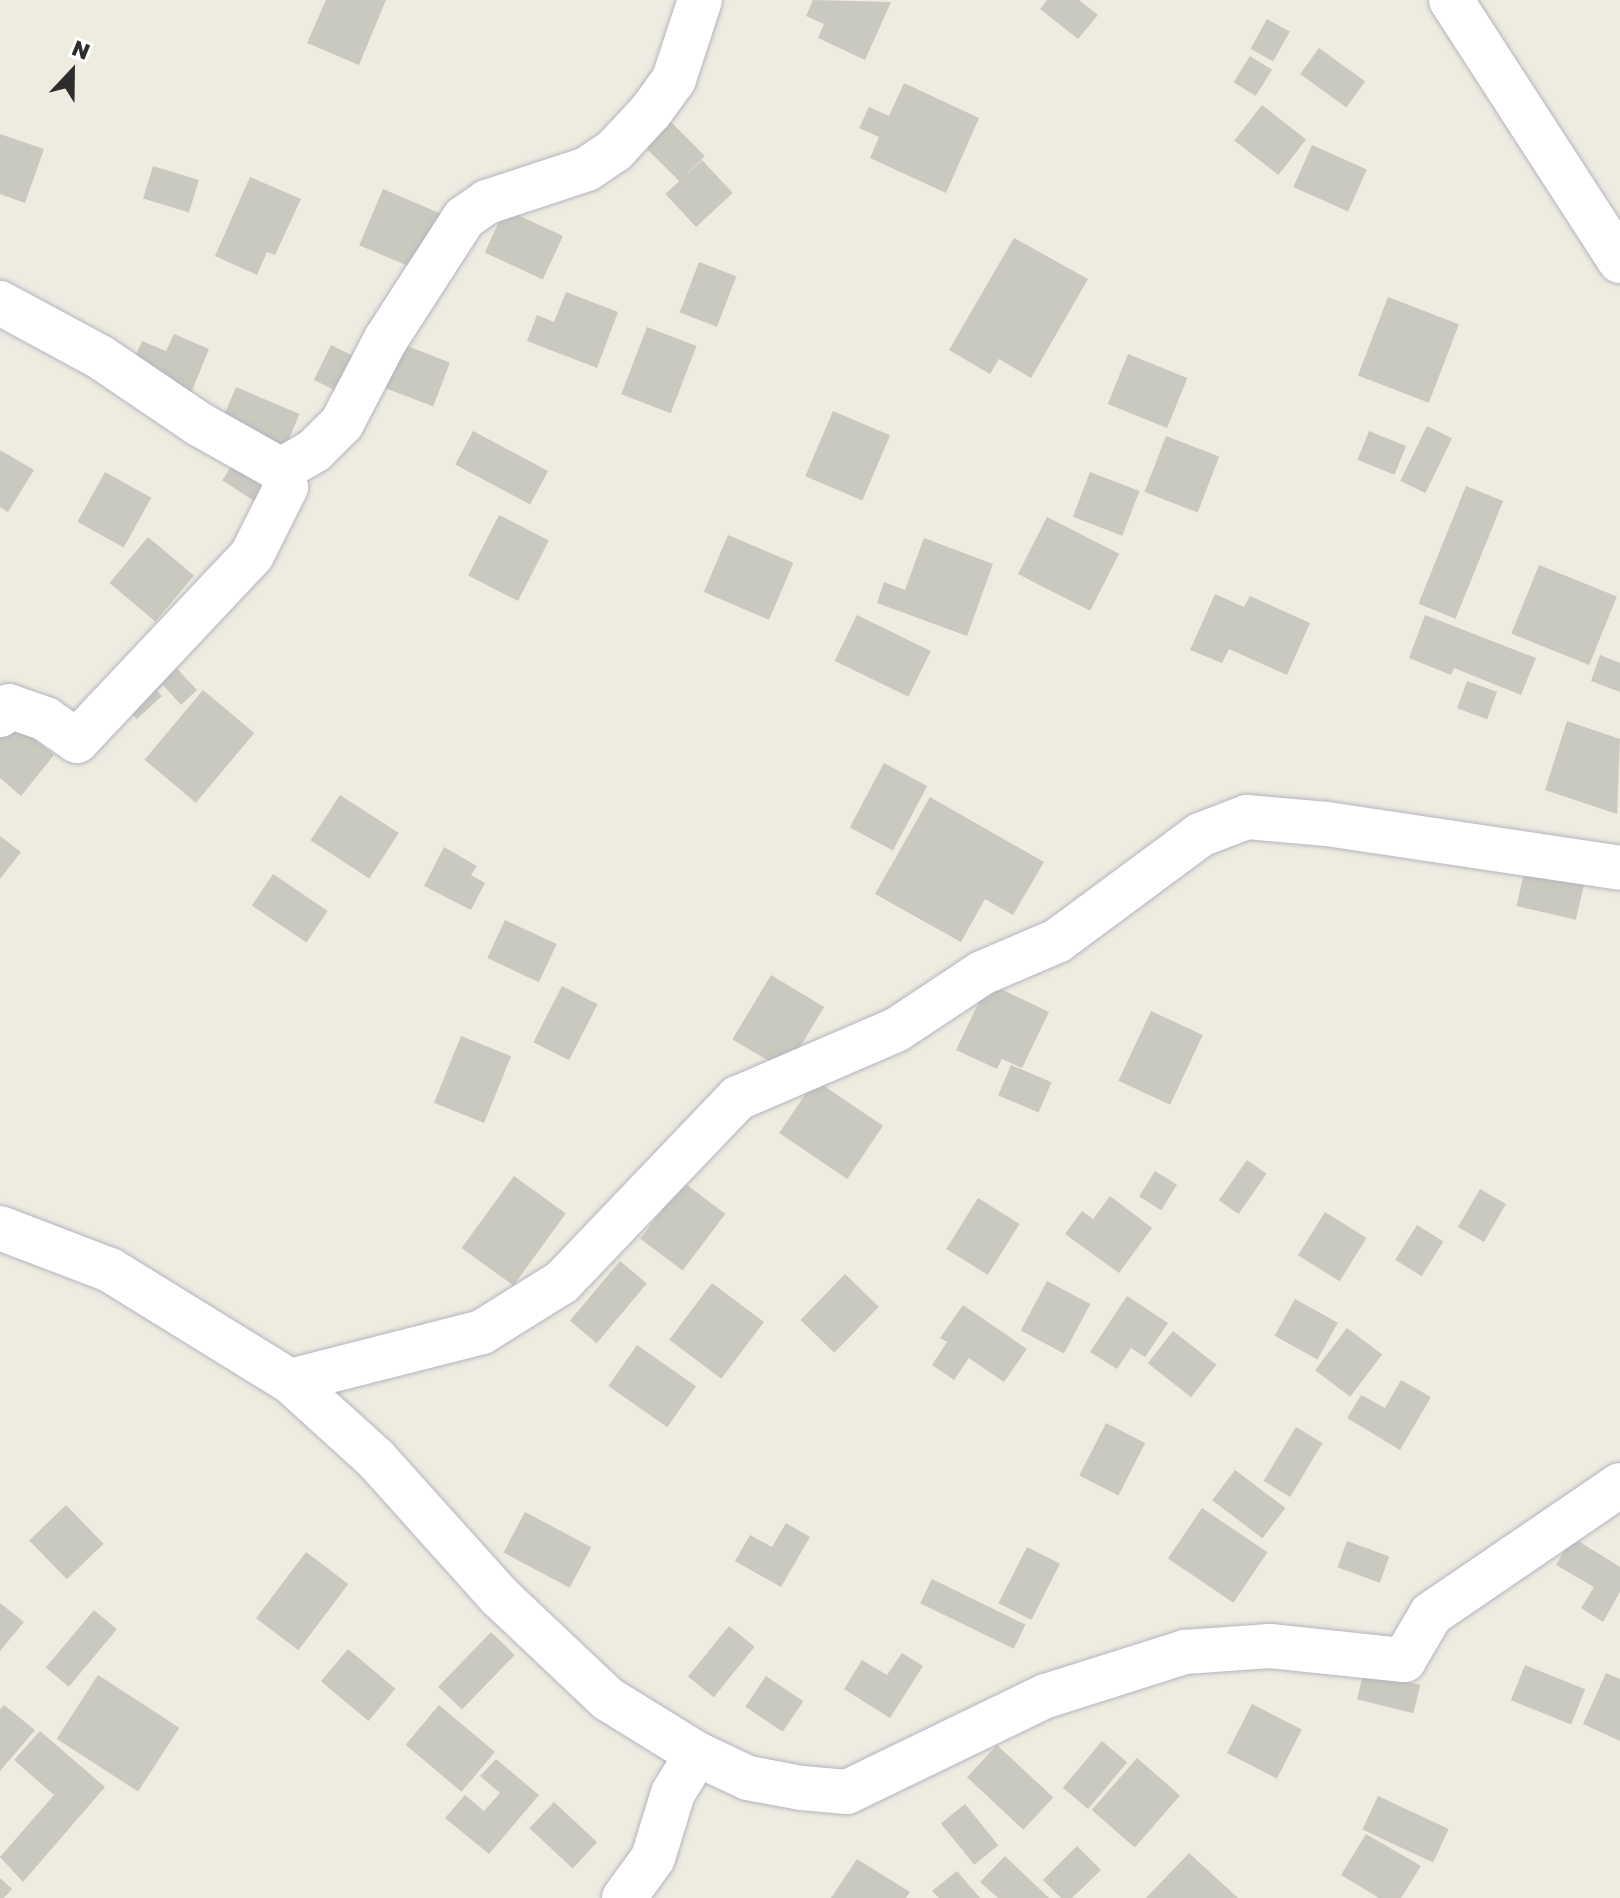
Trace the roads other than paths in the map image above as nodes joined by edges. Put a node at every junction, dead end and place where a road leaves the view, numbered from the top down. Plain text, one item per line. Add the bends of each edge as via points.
1 (700, 0) edge
2 (1451, 0) edge
3 (1620, 261) edge
4 (0, 303) edge
5 (281, 470) junction
6 (0, 715) edge
7 (1620, 868) edge
8 (0, 1228) edge
9 (290, 1381) junction
10 (1620, 1485) edge
11 (697, 1754) junction
12 (624, 1898) edge

1 - 5 street via 674,79 651,111 614,151 587,169 487,202 464,218 386,339 342,423 314,451
2 - 3 street
4 - 5 street via 100,357 199,424
5 - 6 street via 286,487 252,555 77,741 46,719 9,706
7 - 9 street via 1247,817 1200,835 1057,941 982,973 896,1030 738,1098 562,1282 482,1332
8 - 9 street via 110,1270
9 - 11 street via 376,1459 500,1597 608,1699
10 - 11 street via 1431,1614 1404,1660 1270,1646 1185,1652 1046,1696 847,1792 748,1778
11 - 12 street via 673,1793 653,1858

